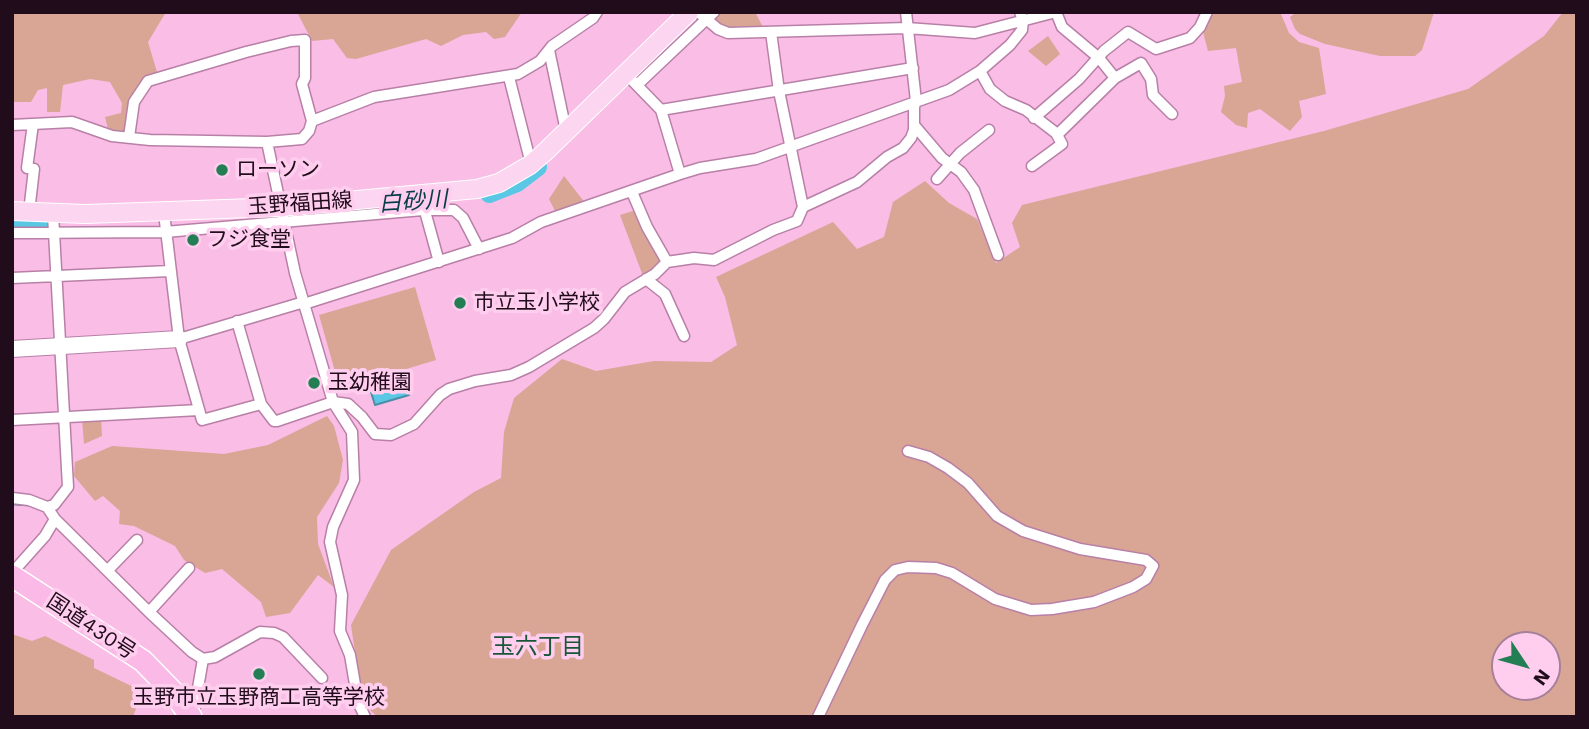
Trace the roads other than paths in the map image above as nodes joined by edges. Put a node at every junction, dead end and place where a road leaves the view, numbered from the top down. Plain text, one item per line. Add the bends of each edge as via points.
1 (597, 12) edge
2 (906, 12) edge
3 (1056, 12) edge
4 (1208, 12) edge
5 (702, 14) edge
6 (1022, 17) edge
7 (907, 28) junction
8 (771, 32) junction
9 (549, 50) junction
10 (1099, 58) junction
11 (913, 68) junction
12 (980, 71) junction
13 (509, 76) junction
14 (1115, 78) junction
15 (631, 80) junction
16 (779, 90) junction
17 (916, 101) junction
18 (661, 110) junction
19 (1172, 114) dead end
20 (1034, 118) junction
21 (312, 121) junction
22 (33, 124) junction
23 (12, 125) edge
24 (914, 125) junction
25 (989, 130) dead end
26 (566, 131) junction
27 (1057, 135) junction
28 (129, 137) junction
29 (267, 142) junction
30 (790, 147) junction
31 (950, 163) junction
32 (531, 164) junction
33 (1032, 166) dead end
34 (680, 174) junction
35 (937, 178) dead end
36 (632, 192) junction
37 (422, 202) junction
38 (803, 206) junction
39 (21, 212) edge
40 (283, 215) junction
41 (165, 222) junction
42 (53, 224) junction
43 (12, 233) edge
44 (479, 249) junction
45 (998, 255) dead end
46 (439, 262) junction
47 (667, 262) junction
48 (170, 271) junction
49 (56, 276) junction
50 (12, 278) edge
51 (646, 279) junction
52 (304, 303) junction
53 (237, 321) junction
54 (684, 335) dead end
55 (179, 339) junction
56 (59, 347) junction
57 (12, 349) edge
58 (333, 402) junction
59 (261, 404) junction
60 (199, 410) junction
61 (64, 417) junction
62 (12, 419) edge
63 (908, 451) dead end
64 (12, 498) edge
65 (47, 507) junction
66 (55, 519) junction
67 (137, 540) dead end
68 (189, 568) dead end
69 (108, 570) junction
70 (12, 574) edge
71 (149, 612) junction
72 (203, 659) junction
73 (322, 678) dead end
74 (192, 717) edge
75 (365, 717) edge
76 (818, 717) edge

1 - 9 street
2 - 7 street
3 - 6 street
3 - 10 street via 1062,27
4 - 10 street via 1190,38 1156,49 1128,32
5 - 8 street via 728,33
5 - 15 main road, 玉野福田線
6 - 7 street via 975,33
6 - 12 street via 1022,30 1010,46
7 - 8 street
7 - 11 street
8 - 16 street
9 - 13 street via 540,61
9 - 26 street
10 - 14 street
10 - 20 street
11 - 16 street
11 - 17 street
12 - 17 street via 949,90
12 - 20 street via 990,89
13 - 21 street via 374,97
13 - 32 street
14 - 19 street via 1141,63 1153,94
14 - 27 street
15 - 18 street
15 - 26 main road, 玉野福田線
16 - 18 street
16 - 30 street
17 - 24 street
17 - 30 street
18 - 34 street
20 - 27 street
21 - 28 street via 302,84 305,40 291,41 148,81 134,102
21 - 29 street via 302,139
22 - 23 street
22 - 28 street via 72,122
22 - 39 street via 27,168 34,169
24 - 31 street
24 - 38 street via 904,148 857,182
25 - 31 street
26 - 32 main road, 玉野福田線
27 - 33 street via 1062,144
28 - 29 street
29 - 40 street
30 - 34 street via 746,162
30 - 38 street
31 - 35 street
31 - 45 street via 974,190
32 - 37 main road, 玉野福田線 via 499,183
34 - 36 street
36 - 44 street via 541,222 512,239
36 - 47 street
37 - 40 main road, 玉野福田線
37 - 44 street via 454,210
37 - 46 street
38 - 47 street via 791,225 714,260
39 - 42 main road, 玉野福田線
40 - 41 main road, 玉野福田線
40 - 52 street
41 - 42 main road, 玉野福田線
41 - 48 street
42 - 43 street
42 - 49 street
44 - 46 street
46 - 52 street
47 - 51 street
48 - 49 street
48 - 55 street
49 - 50 street
49 - 56 street
51 - 54 street via 665,294
51 - 58 street via 625,292 604,319 579,338 512,375 449,389 414,424 391,435 375,434 348,404
52 - 53 street
52 - 58 street
53 - 55 street
53 - 59 street
55 - 56 street
55 - 60 street
56 - 57 street
56 - 61 street
58 - 59 street via 277,421
58 - 75 street via 352,432 355,472 330,542 342,595 340,631
59 - 60 street via 202,420
60 - 61 street
61 - 62 street
61 - 65 street via 68,487
63 - 76 street via 948,468 968,483 996,516 1023,531 1080,550 1146,560 1153,566 1146,579 1133,587 1094,602 1031,610 995,599 936,568 895,570 885,580
64 - 65 street
65 - 66 street
66 - 69 street
66 - 70 street
67 - 69 street
68 - 71 street
69 - 71 street
70 - 74 highway, 国道430号 via 143,661
71 - 72 street
72 - 73 street via 260,632 274,633 287,640
72 - 74 street

